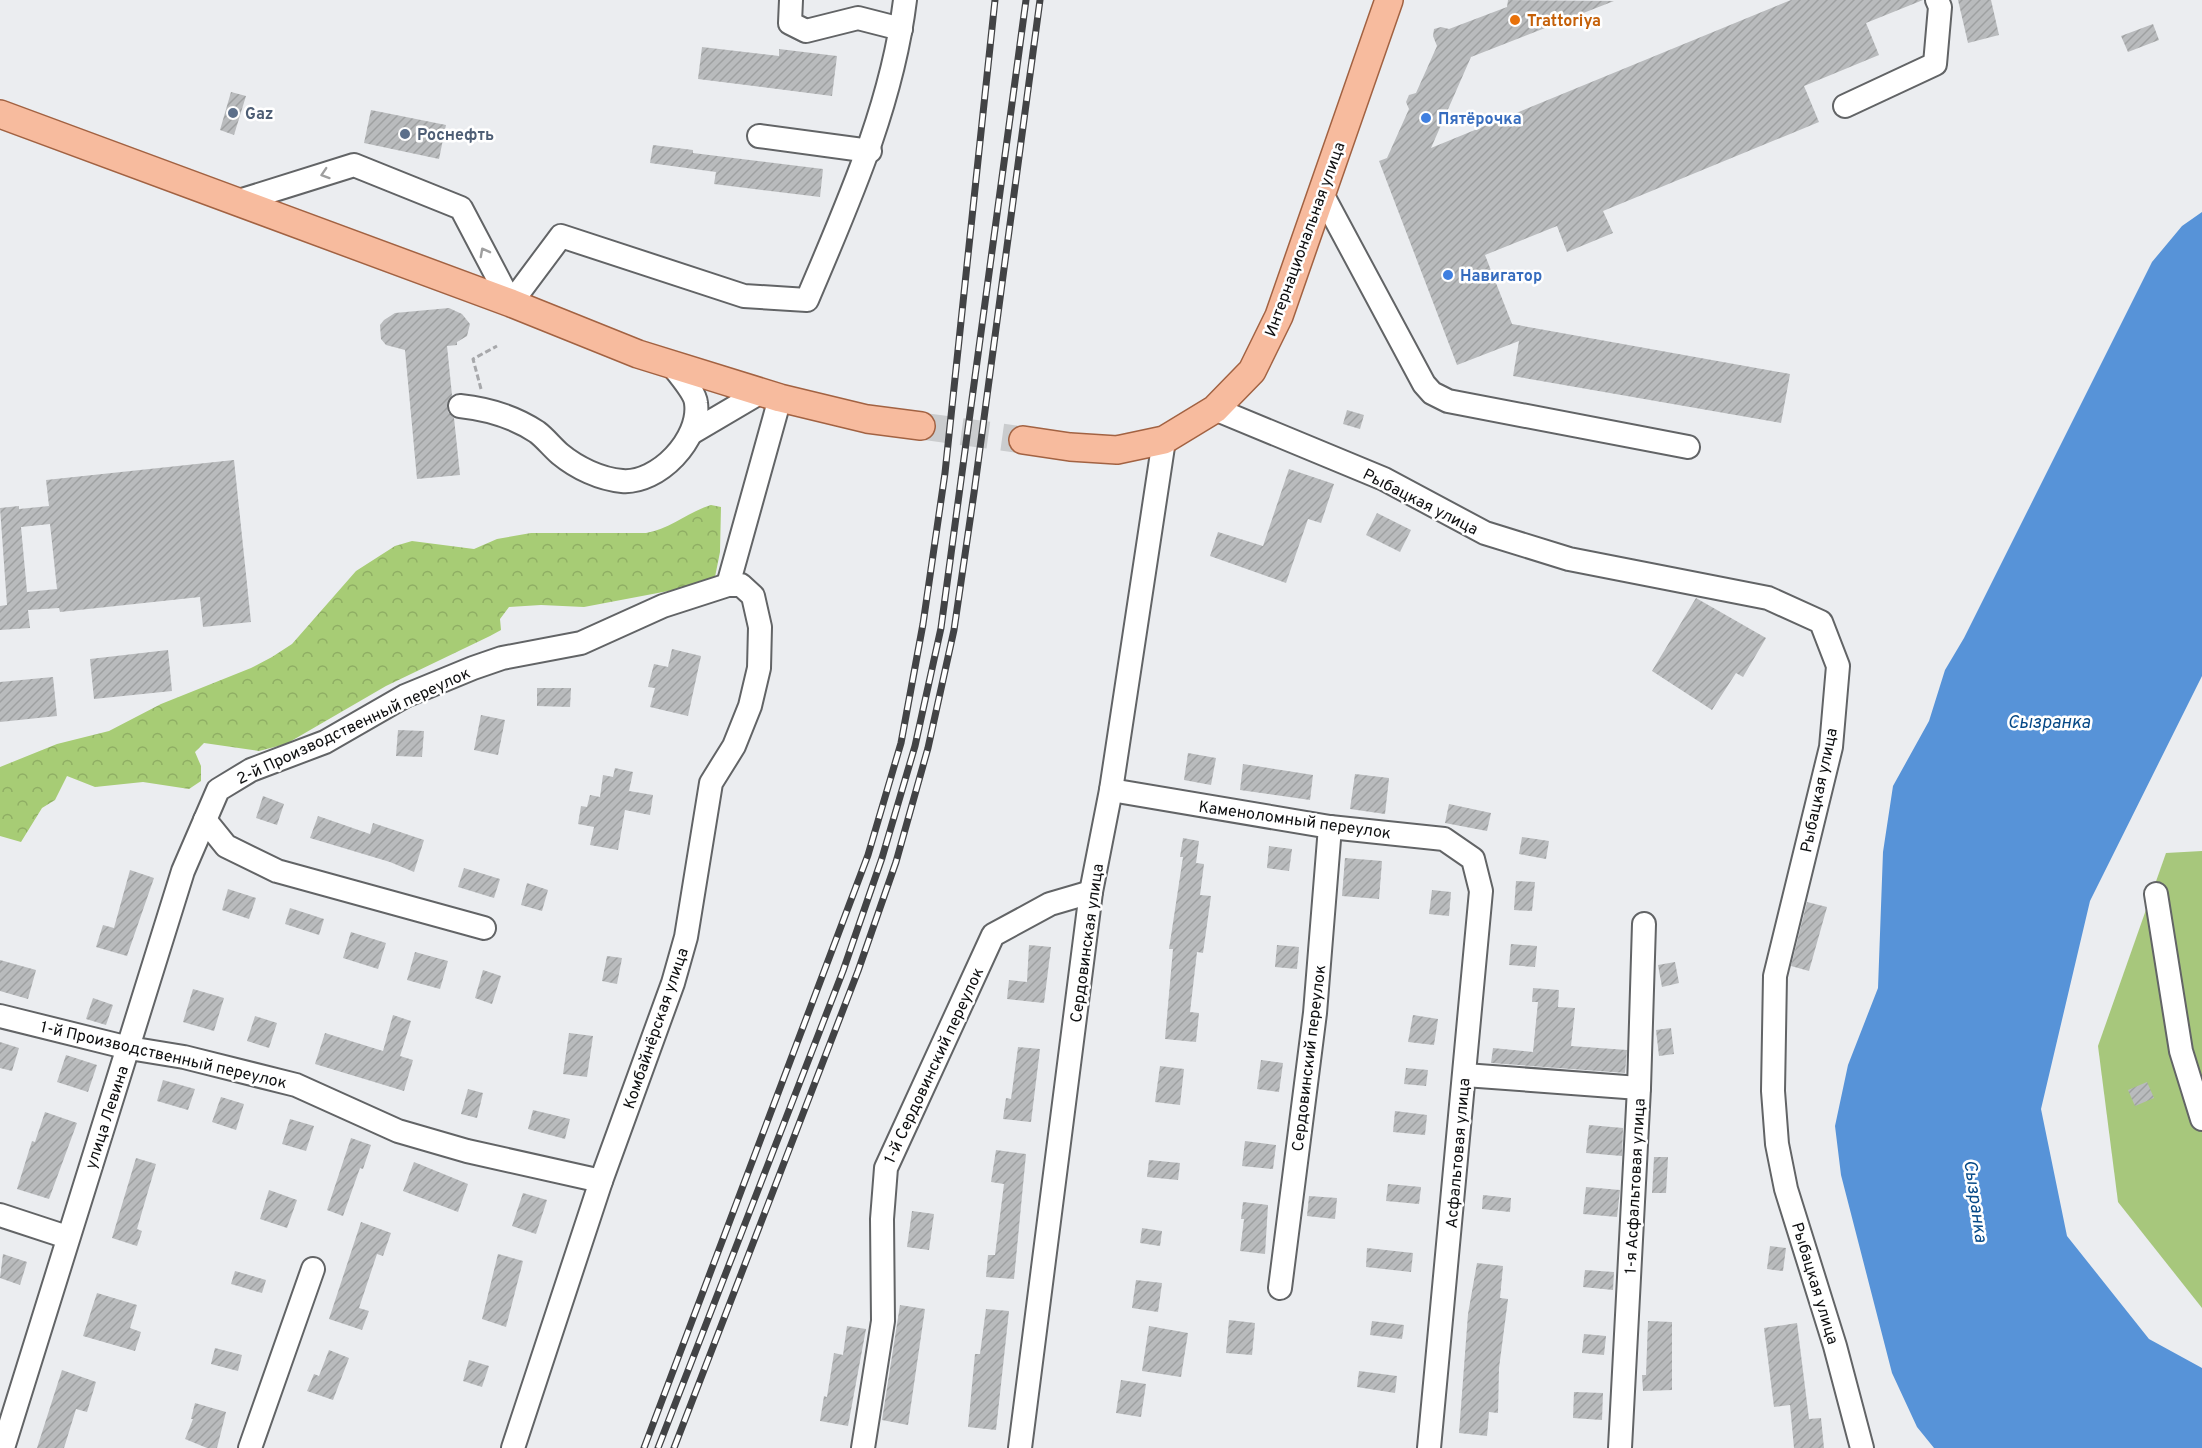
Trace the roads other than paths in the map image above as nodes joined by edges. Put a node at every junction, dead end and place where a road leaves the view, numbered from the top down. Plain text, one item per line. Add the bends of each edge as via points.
1 (791, 0) edge
2 (905, 0) edge
3 (1389, 0) edge
4 (1937, 0) edge
5 (901, 29) junction
6 (1845, 105) dead end
7 (0, 114) edge
8 (759, 135) dead end
9 (870, 151) junction
10 (1322, 194) junction
11 (239, 201) junction
12 (511, 303) junction
13 (672, 365) junction
14 (770, 395) junction
15 (460, 406) dead end
16 (1215, 409) junction
17 (921, 426) tunnel mouth
18 (693, 432) junction
19 (1164, 440) junction
20 (1023, 441) tunnel mouth
21 (1688, 447) dead end
22 (729, 585) junction
23 (218, 790) joint
24 (1111, 790) junction
25 (205, 820) junction
26 (1330, 827) junction
27 (1473, 859) joint
28 (1091, 892) junction
29 (2156, 894) dead end
30 (1644, 924) dead end
31 (484, 928) dead end
32 (0, 1016) edge
33 (129, 1048) junction
34 (1465, 1075) junction
35 (1639, 1088) junction
36 (2202, 1119) edge
37 (601, 1181) junction
38 (0, 1215) edge
39 (67, 1237) junction
40 (313, 1269) dead end
41 (1280, 1288) dead end
42 (1025, 1443) edge
43 (3, 1448) edge
44 (250, 1448) edge
45 (513, 1448) edge
46 (863, 1448) edge
47 (1429, 1448) edge
48 (1620, 1448) edge
49 (1862, 1448) edge

1 - 5 street via 790,23 806,31 858,18
2 - 5 street
3 - 10 main road, Интернациональная улица
4 - 6 street via 1940,7 1935,64
5 - 9 street
7 - 11 main road
8 - 9 street
9 - 12 street via 807,300 744,296 561,236
10 - 16 main road, Интернациональная улица via 1275,325 1252,370
10 - 21 street via 1432,393 1448,401
11 - 12 main road
12 -> 11 street via 461,208 354,165
12 - 13 main road
13 - 14 main road
13 - 18 street via 696,402
14 - 17 main road via 867,419
14 - 18 street
14 - 22 street
15 - 18 street via 485,408 517,420 590,472 625,481 651,475 675,455
16 - 19 main road, Интернациональная улица
16 - 49 street, Рыбацкая улица via 1384,479 1485,533 1569,559 1768,598 1821,622 1838,666 1831,747 1775,976 1773,1091 1777,1144 1786,1189
19 - 20 main road, Интернациональная улица via 1118,450
19 - 24 street, Сердовинская улица
22 - 23 street, 2-й Производственный переулок via 654,610 581,643 502,658 442,679 325,742 251,770
22 - 37 street, Комбайнёрская улица via 741,585 753,596 760,627 759,668 744,726 711,783 683,948 655,1040
23 - 25 street, улица Левина
24 - 26 street, Каменоломный переулок
24 - 28 street, Сердовинская улица
25 - 31 street via 226,846 277,871
25 - 33 street, улица Левина via 183,871
26 - 27 street, Каменоломный переулок via 1444,839
26 - 41 street, Сердовинский переулок via 1315,1013
27 - 34 street, Асфальтовая улица via 1481,891
28 - 42 street, Сердовинская улица
28 - 46 street, 1-й Сердовинский переулок via 1050,904 993,935 886,1168 883,1321
29 - 36 street via 2181,1051
30 - 35 street, 1-я Асфальтовая улица
32 - 33 street, 1-й Производственный переулок
33 - 37 street, 1-й Производственный переулок via 184,1057 296,1085 398,1131
33 - 39 street, улица Левина
34 - 35 street
34 - 47 street, Асфальтовая улица
35 - 48 street, 1-я Асфальтовая улица
37 - 45 street, Комбайнёрская улица
38 - 39 street
39 - 43 street, улица Левина
40 - 44 street

